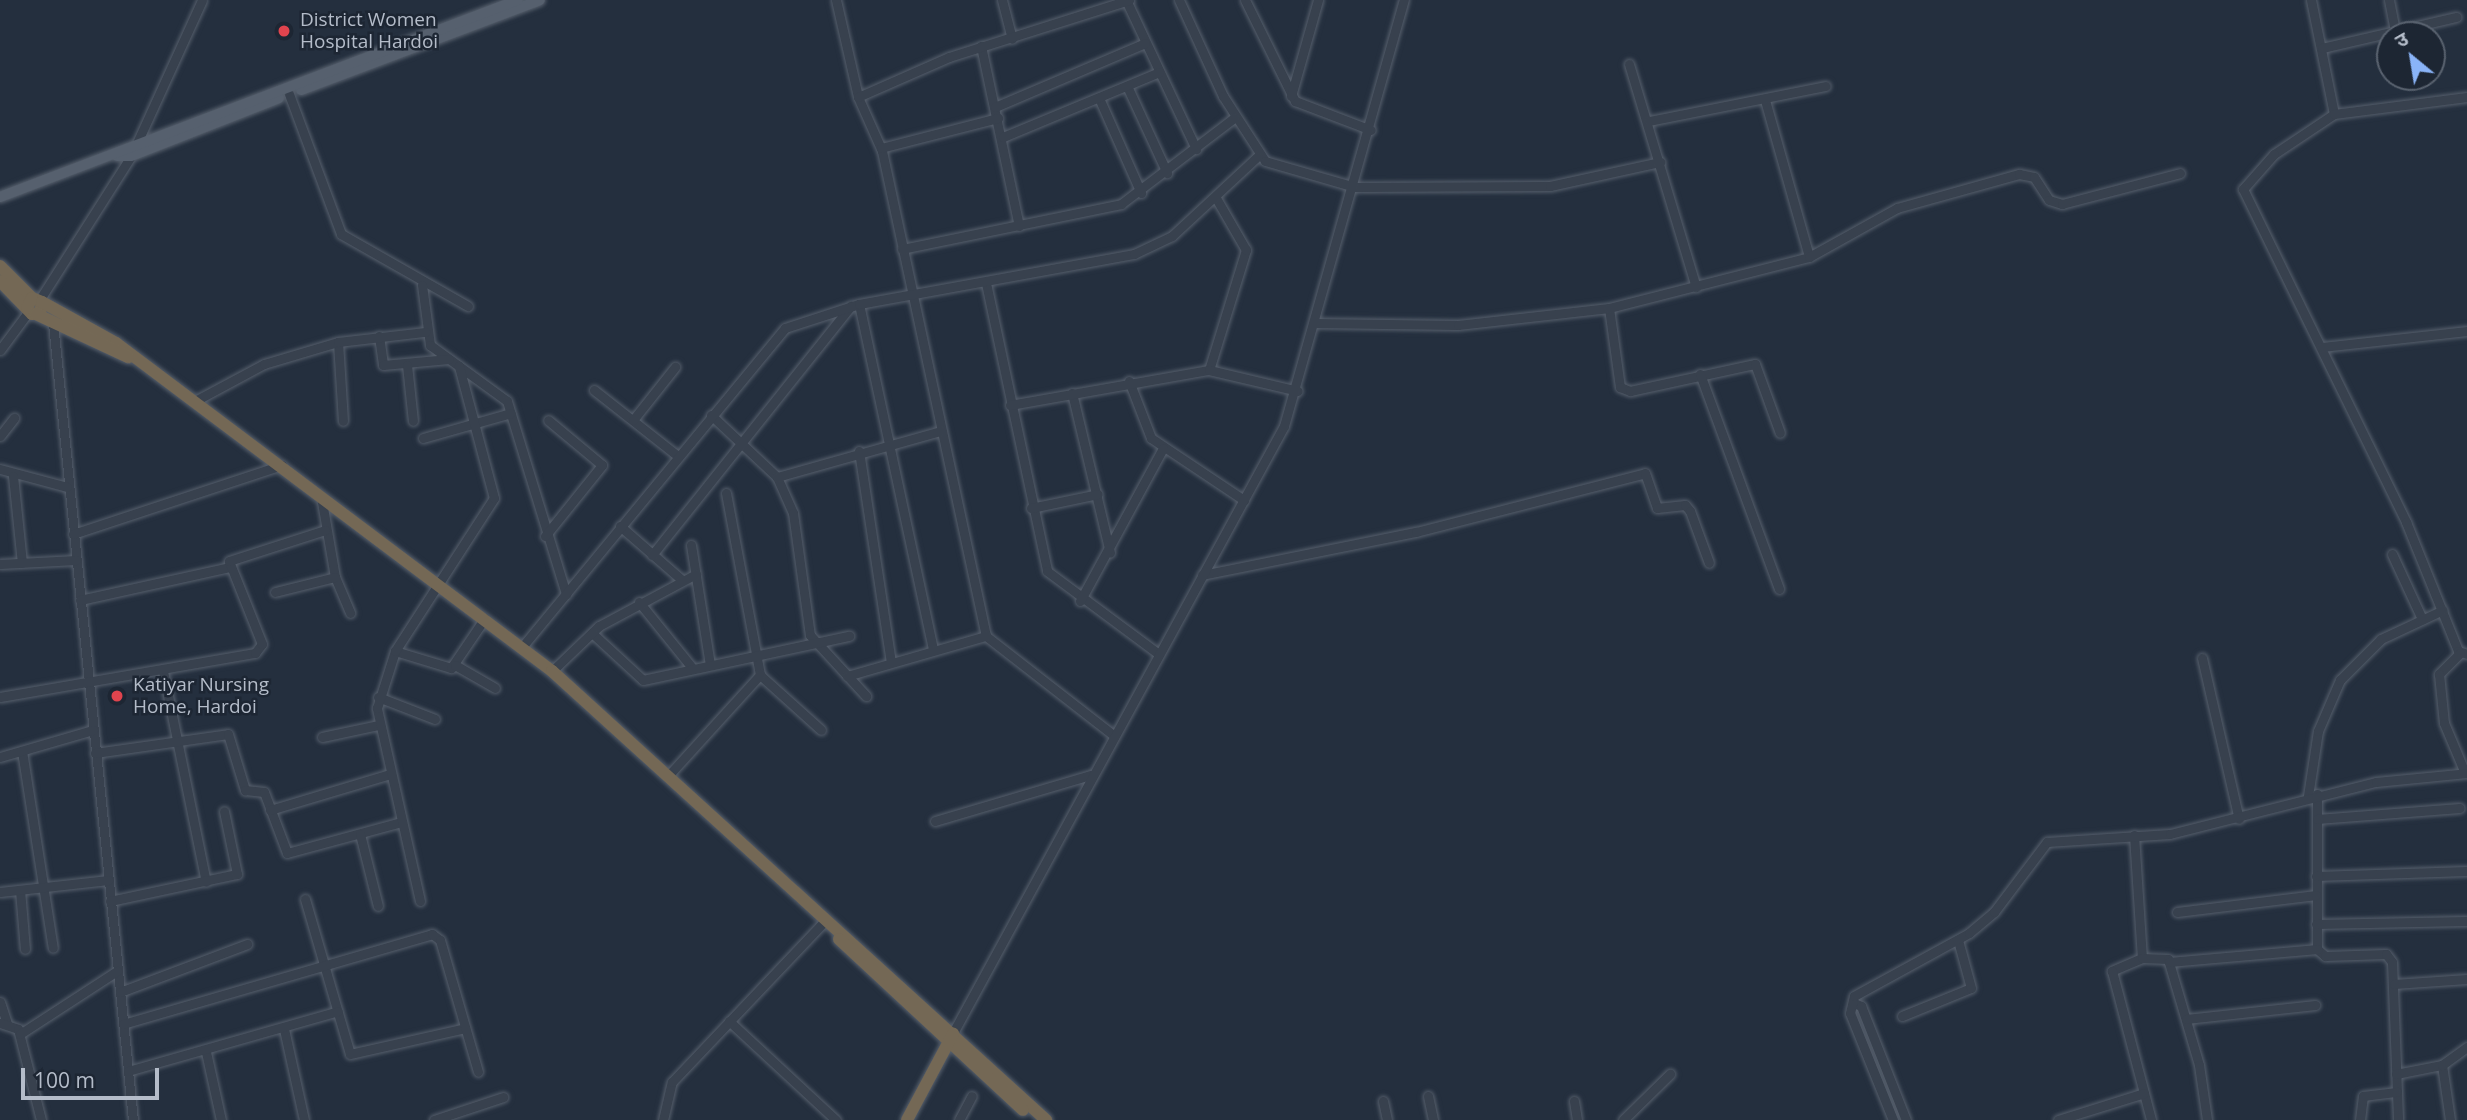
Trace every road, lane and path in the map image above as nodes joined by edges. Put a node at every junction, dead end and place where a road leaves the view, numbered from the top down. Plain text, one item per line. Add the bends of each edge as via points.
1 (202, 0) edge
2 (518, 0) edge
3 (540, 0) edge
4 (836, 0) edge
5 (1002, 0) edge
6 (1127, 0) edge
7 (1179, 0) edge
8 (1245, 0) edge
9 (1318, 0) edge
10 (1404, 0) edge
11 (2311, 0) edge
12 (2389, 0) edge
13 (2456, 17) dead end
14 (2393, 21) edge
15 (2439, 21) edge
16 (2376, 35) edge
17 (1012, 39) junction
18 (1145, 43) junction
19 (981, 46) junction
20 (2322, 48) junction
21 (1629, 64) dead end
22 (1159, 72) junction
23 (1127, 86) junction
24 (1825, 86) dead end
25 (289, 94) junction
26 (1291, 96) junction
27 (858, 97) junction
28 (2467, 97) edge
29 (1099, 98) junction
30 (1765, 100) junction
31 (995, 107) junction
32 (2334, 114) junction
33 (1235, 117) junction
34 (998, 118) junction
35 (1649, 121) junction
36 (1371, 130) junction
37 (1003, 137) junction
38 (881, 148) junction
39 (1196, 149) junction
40 (132, 151) junction
41 (1258, 156) junction
42 (1660, 162) junction
43 (1167, 173) junction
44 (2180, 173) dead end
45 (1355, 187) junction
46 (1141, 193) junction
47 (0, 197) edge
48 (1216, 198) junction
49 (1019, 226) junction
50 (902, 249) junction
51 (1809, 257) junction
52 (0, 266) edge
53 (0, 281) edge
54 (986, 284) junction
55 (422, 285) junction
56 (1696, 287) junction
57 (912, 295) junction
58 (34, 305) junction
59 (855, 305) junction
60 (468, 306) dead end
61 (1609, 308) junction
62 (53, 323) junction
63 (1314, 323) junction
64 (2467, 331) edge
65 (425, 332) junction
66 (379, 336) junction
67 (338, 342) junction
68 (2322, 347) junction
69 (0, 350) edge
70 (132, 358) junction
71 (449, 359) junction
72 (407, 365) junction
73 (458, 366) junction
74 (675, 367) dead end
75 (1209, 370) junction
76 (1700, 374) junction
77 (1129, 382) junction
78 (594, 390) dead end
79 (1298, 391) junction
80 (1072, 393) junction
81 (195, 401) junction
82 (1010, 405) junction
83 (511, 413) junction
84 (711, 415) junction
85 (14, 418) dead end
86 (548, 420) dead end
87 (633, 420) junction
88 (343, 421) dead end
89 (413, 421) dead end
90 (474, 424) junction
91 (941, 431) junction
92 (1780, 433) dead end
93 (0, 436) edge
94 (423, 438) dead end
95 (740, 442) junction
96 (890, 443) junction
97 (1163, 448) junction
98 (859, 450) junction
99 (678, 456) junction
100 (282, 465) junction
101 (0, 469) edge
102 (13, 476) junction
103 (777, 477) junction
104 (67, 487) junction
105 (726, 493) dead end
106 (321, 494) junction
107 (1098, 494) junction
108 (1244, 500) junction
109 (1031, 508) junction
110 (620, 526) junction
111 (325, 530) junction
112 (73, 534) junction
113 (545, 536) junction
114 (691, 545) dead end
115 (1110, 553) junction
116 (2392, 554) dead end
117 (652, 555) junction
118 (76, 561) junction
119 (22, 563) junction
120 (1709, 563) dead end
121 (0, 564) edge
122 (230, 567) junction
123 (696, 574) junction
124 (1202, 575) junction
125 (335, 577) junction
126 (682, 580) junction
127 (438, 583) junction
128 (1779, 589) dead end
129 (275, 592) dead end
130 (566, 594) junction
131 (80, 600) junction
132 (1080, 601) junction
133 (639, 603) junction
134 (2443, 610) junction
135 (349, 613) dead end
136 (485, 618) junction
137 (2422, 619) junction
138 (592, 633) junction
139 (849, 636) dead end
140 (986, 636) junction
141 (814, 642) junction
142 (522, 647) junction
143 (933, 649) junction
144 (395, 651) junction
145 (1156, 652) junction
146 (2463, 653) edge
147 (753, 656) junction
148 (2202, 658) dead end
149 (891, 663) junction
150 (455, 665) junction
151 (710, 666) junction
152 (693, 669) junction
153 (163, 671) junction
154 (552, 671) junction
155 (760, 675) junction
156 (847, 676) junction
157 (86, 686) junction
158 (495, 688) dead end
159 (866, 696) dead end
160 (378, 697) junction
161 (0, 698) edge
162 (435, 719) dead end
163 (378, 725) junction
164 (93, 730) junction
165 (821, 730) dead end
166 (1112, 734) junction
167 (322, 737) dead end
168 (176, 743) junction
169 (22, 751) junction
170 (95, 753) junction
171 (0, 757) edge
172 (2466, 773) edge
173 (390, 774) junction
174 (1090, 775) junction
175 (668, 776) junction
176 (2313, 795) junction
177 (2460, 808) dead end
178 (270, 810) junction
179 (224, 811) dead end
180 (2239, 819) junction
181 (2317, 819) junction
182 (935, 821) dead end
183 (401, 822) junction
184 (360, 834) junction
185 (2134, 835) junction
186 (2467, 871) edge
187 (2316, 876) junction
188 (108, 880) junction
189 (205, 882) junction
190 (44, 888) junction
191 (20, 890) junction
192 (0, 892) edge
193 (2316, 895) junction
194 (305, 899) dead end
195 (110, 901) junction
196 (420, 901) dead end
197 (378, 906) dead end
198 (2177, 912) dead end
199 (2467, 921) edge
200 (2316, 924) junction
201 (829, 926) junction
202 (1958, 940) junction
203 (247, 944) dead end
204 (53, 948) dead end
205 (25, 949) dead end
206 (2317, 949) junction
207 (2142, 958) junction
208 (322, 962) junction
209 (2169, 962) junction
210 (117, 971) junction
211 (2467, 979) edge
212 (2394, 984) junction
213 (120, 992) junction
214 (0, 1002) edge
215 (1854, 1003) junction
216 (2315, 1005) dead end
217 (338, 1011) junction
218 (1902, 1016) dead end
219 (2186, 1019) junction
220 (729, 1021) junction
221 (3, 1023) edge
222 (123, 1024) junction
223 (466, 1028) junction
224 (284, 1029) junction
225 (20, 1034) junction
226 (952, 1035) junction
227 (2467, 1047) edge
228 (206, 1052) junction
229 (2442, 1065) junction
230 (128, 1071) junction
231 (478, 1072) dead end
232 (1670, 1074) dead end
233 (2396, 1074) junction
234 (2397, 1092) junction
235 (2144, 1093) junction
236 (1428, 1096) dead end
237 (503, 1097) dead end
238 (972, 1097) dead end
239 (1384, 1101) dead end
240 (1574, 1101) dead end
241 (1624, 1119) edge
242 (41, 1120) edge
243 (133, 1120) edge
244 (221, 1120) edge
245 (304, 1120) edge
246 (433, 1120) edge
247 (663, 1120) edge
248 (836, 1120) edge
249 (907, 1120) edge
250 (959, 1120) edge
251 (1034, 1120) edge
252 (1046, 1120) edge
253 (1387, 1120) edge
254 (1433, 1120) edge
255 (1577, 1120) edge
256 (1893, 1120) edge
257 (1906, 1120) edge
258 (2058, 1120) edge
259 (2151, 1120) edge
260 (2207, 1120) edge
261 (2360, 1120) edge
262 (2399, 1120) edge
263 (2450, 1120) edge

1 - 40 street
2 - 40 main road
3 - 25 main road
4 - 27 street
5 - 17 street
6 - 17 street
6 - 18 street
7 - 33 street
8 - 26 street
9 - 26 street
10 - 36 street
11 - 20 street
12 - 14 street
13 - 15 street
16 - 20 street
17 - 19 street
18 - 22 street
18 - 31 street
19 - 27 street
19 - 31 street
20 - 32 street
21 - 35 street
22 - 23 street
22 - 39 street
23 - 29 street
23 - 43 street
24 - 30 street
25 - 40 main road
25 - 55 street via 341,234
26 - 36 street via 1302,108
27 - 38 street
28 - 32 street
29 - 37 street
29 - 46 street
30 - 35 street
30 - 51 street
31 - 34 street
32 - 68 street via 2243,184
33 - 39 street
33 - 41 street
34 - 37 street
34 - 38 street
35 - 42 street
36 - 45 street
37 - 49 street
38 - 50 street
39 - 43 street
40 - 47 main road
40 - 58 street
41 - 45 street
41 - 48 street
42 - 45 street via 1550,186
42 - 56 street
43 - 46 street
44 - 51 street via 2062,204 2049,200 2034,177 2019,174 1897,208
45 - 63 street
46 - 49 street via 1100,212
48 - 54 street via 1172,236 1134,254
48 - 75 street via 1246,250
49 - 50 street
50 - 57 street
51 - 56 street
52 - 58 highway
53 - 58 highway
54 - 57 street
54 - 82 street
55 - 60 street
55 - 65 street
56 - 61 street
57 - 59 street
57 - 91 street
58 - 62 highway
58 - 69 street
58 - 70 highway
59 - 84 street via 785,328
59 - 95 street
59 - 96 street
61 - 63 street via 1458,325
61 - 76 street via 1620,387 1630,391
62 - 70 highway
62 - 104 street
63 - 79 street
64 - 68 street
65 - 66 street
65 - 71 street via 430,345
66 - 67 street
66 - 72 street via 383,365
67 - 81 street via 241,372
67 - 88 street
68 - 134 street
70 - 81 highway
71 - 72 street
71 - 73 street
72 - 89 street
73 - 83 street via 502,393
73 - 90 street
74 - 87 street
75 - 77 street
75 - 79 street
76 - 92 street via 1755,364
76 - 128 street
77 - 80 street
77 - 97 street via 1148,433
78 - 87 street
79 - 108 street
80 - 82 street
80 - 107 street
81 - 100 highway
82 - 109 street
83 - 90 street
83 - 113 street
84 - 95 street
84 - 99 street
85 - 93 street
86 - 113 street via 602,465
87 - 99 street
90 - 94 street
90 - 127 street via 494,498
91 - 96 street
91 - 140 street
95 - 103 street
95 - 117 street
96 - 98 street
96 - 143 street
97 - 108 street
97 - 115 street
98 - 103 street
98 - 149 street
99 - 110 street
100 - 106 highway
100 - 112 street
101 - 102 street
102 - 104 street
102 - 119 street
103 - 141 street via 793,513
104 - 112 street
105 - 147 street
106 - 111 street
106 - 127 highway
107 - 109 street
107 - 115 street
108 - 124 street
109 - 132 street via 1047,572
110 - 117 street
110 - 130 street
111 - 122 street via 232,557
111 - 125 street
112 - 118 street
113 - 130 street
114 - 123 street
115 - 132 street
116 - 137 street
117 - 126 street
118 - 119 street
118 - 131 street
119 - 121 street
120 - 124 street via 1690,511 1685,505 1657,508 1645,473 1478,518
122 - 131 street
122 - 153 street via 262,648
123 - 126 street
123 - 151 street
124 - 145 street
125 - 129 street
125 - 135 street
126 - 133 street
127 - 136 highway
127 - 144 street
130 - 142 street
131 - 157 street
132 - 145 street
133 - 138 street
133 - 152 street
134 - 137 street
134 - 146 street
136 - 142 highway
136 - 150 street
137 - 176 street via 2381,639 2340,680 2318,731
138 - 152 street via 643,680
138 - 154 street
139 - 141 street
140 - 143 street
140 - 166 street
141 - 147 street
141 - 156 street
142 - 154 highway
143 - 149 street
144 - 150 street via 440,669
144 - 160 street
145 - 166 street
146 - 172 street via 2439,674 2442,718
147 - 151 street
147 - 155 street
148 - 180 street
149 - 156 street
150 - 158 street
151 - 152 street
153 - 157 street
153 - 168 street
154 - 175 highway
155 - 165 street
155 - 175 street
156 - 159 street
157 - 161 street
157 - 164 street
160 - 162 street
160 - 163 street
163 - 167 street
163 - 173 street
164 - 169 street
164 - 170 street
166 - 174 street
168 - 170 street
168 - 178 street via 228,734 245,790 264,792
168 - 189 street
169 - 171 street
169 - 190 street
170 - 188 street
172 - 176 street
173 - 178 street
173 - 183 street
174 - 182 street
174 - 226 street
175 - 201 highway
176 - 180 street
176 - 181 street
177 - 181 street
178 - 184 street via 287,853
179 - 189 street via 238,872
180 - 185 street
181 - 187 street
183 - 184 street
183 - 196 street
184 - 197 street
185 - 202 street via 2047,842 1994,912
185 - 207 street
186 - 187 street
187 - 193 street
188 - 190 street
188 - 195 street
189 - 195 street
190 - 191 street
190 - 204 street
191 - 192 street
191 - 205 street
193 - 198 street
193 - 200 street
194 - 208 street
195 - 210 street
199 - 200 street
200 - 206 street
201 - 220 street
201 - 226 highway
202 - 215 street via 1858,992
202 - 218 street via 1971,988
203 - 213 street
206 - 209 street
206 - 212 street via 2325,956 2386,954
207 - 209 street via 2163,955
207 - 235 street via 2112,971
208 - 217 street
208 - 222 street
208 - 223 street via 436,935
209 - 219 street
210 - 213 street
210 - 225 street
211 - 212 street
212 - 233 street
213 - 222 street
214 - 221 street
215 - 256 street via 1850,1013
215 - 257 street via 1861,1006
216 - 219 street
217 - 223 street via 354,1056
217 - 224 street
219 - 260 street
220 - 247 street via 671,1082
220 - 248 street
221 - 225 street
222 - 230 street
223 - 231 street
224 - 228 street
224 - 245 street
225 - 242 street
226 - 249 highway
226 - 251 highway
226 - 252 highway
227 - 229 street
228 - 230 street
228 - 244 street
229 - 233 street
229 - 263 street
230 - 243 street
232 - 241 street
233 - 234 street
234 - 261 street via 2363,1096
234 - 262 street
235 - 258 street
235 - 259 street
236 - 254 street
237 - 246 street
238 - 250 street
239 - 253 street
240 - 255 street

